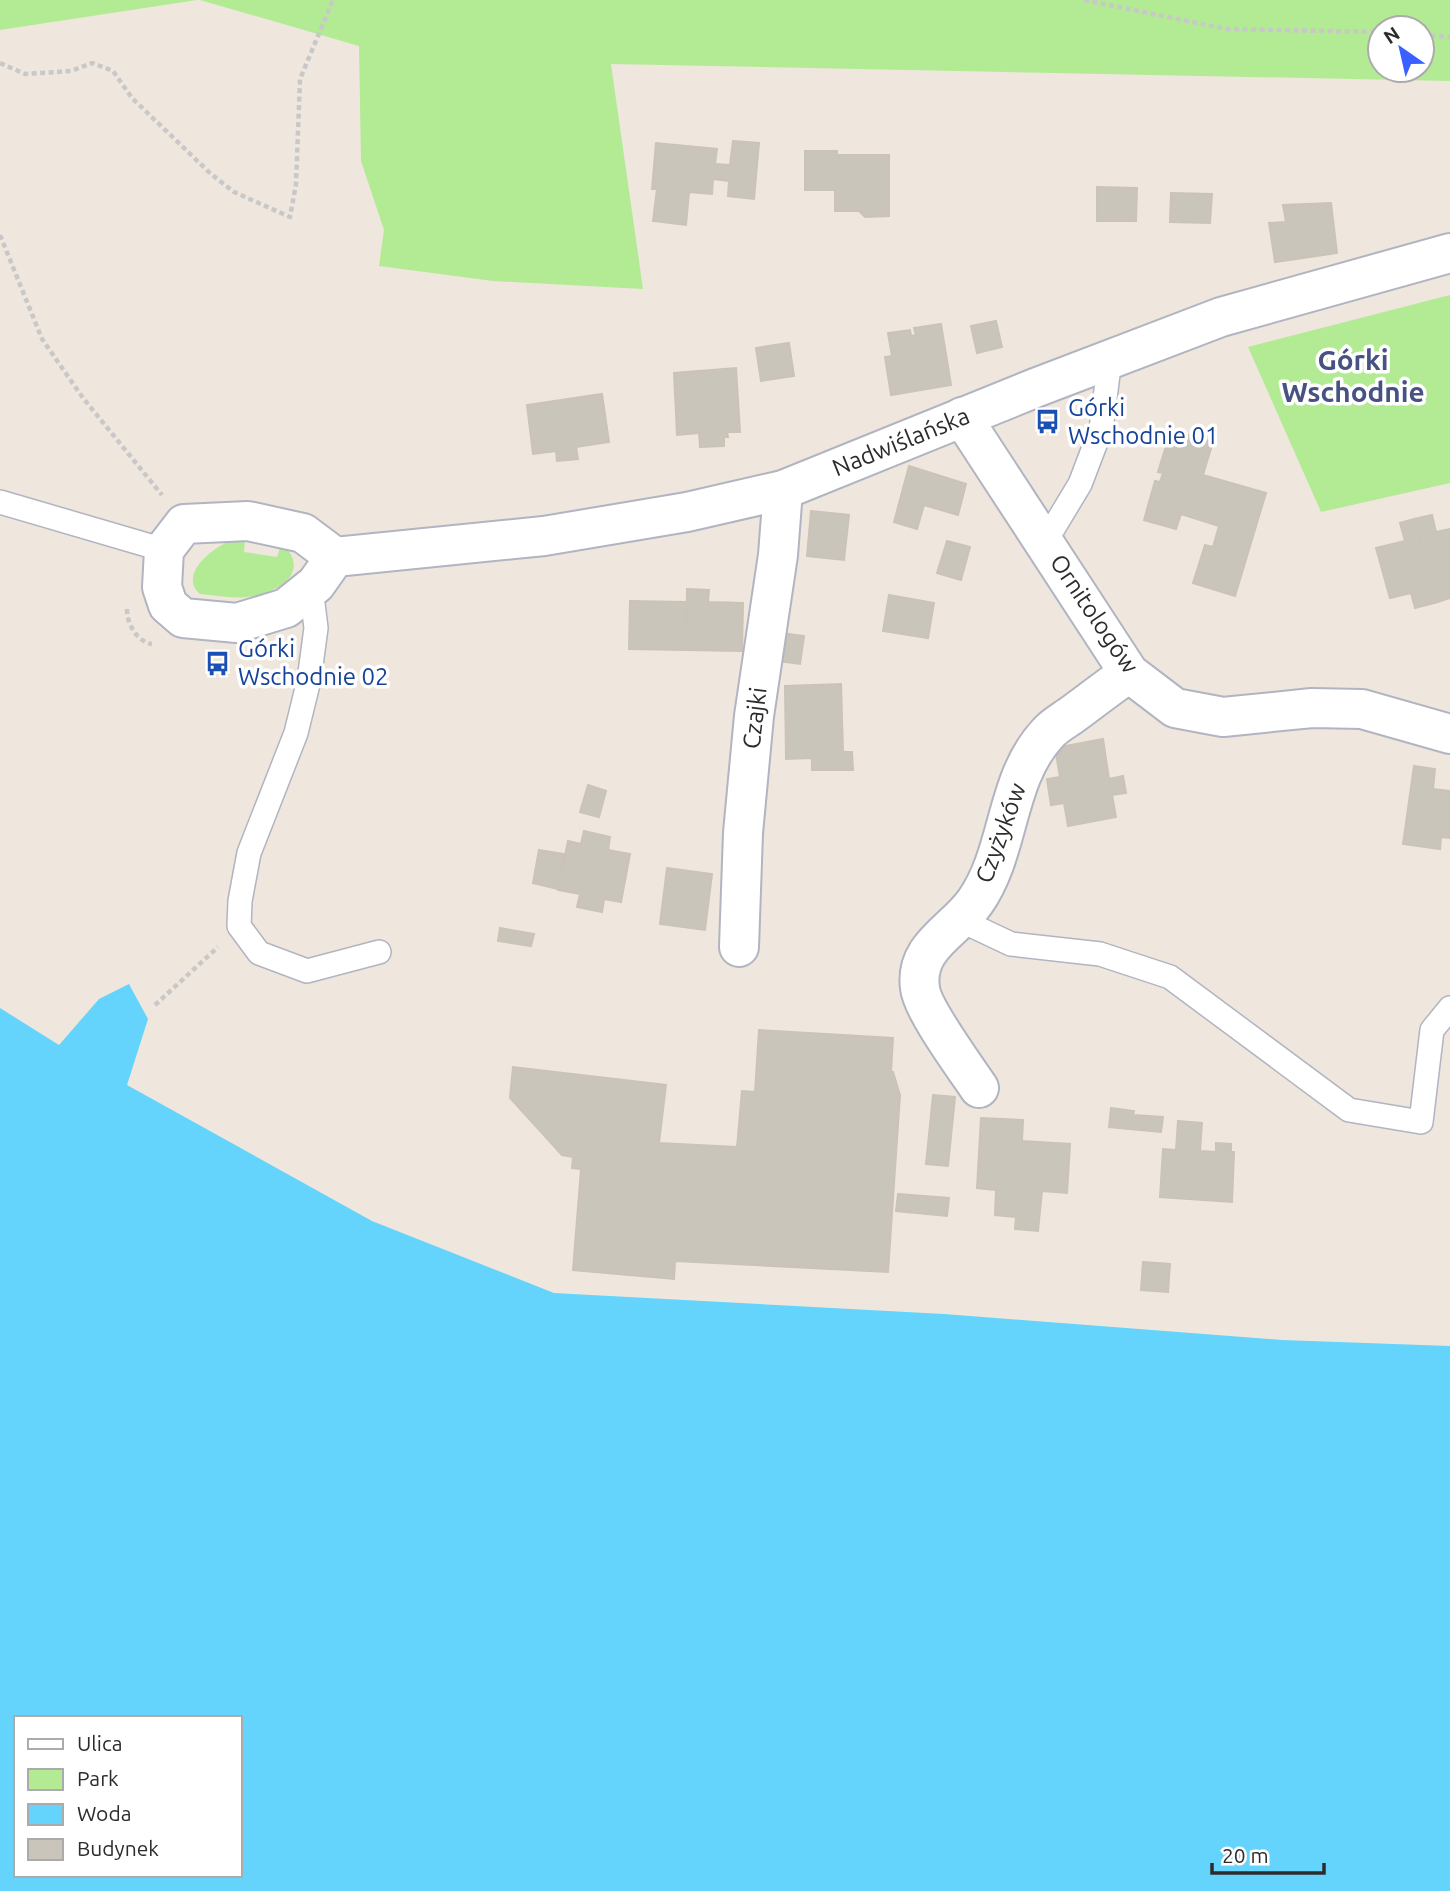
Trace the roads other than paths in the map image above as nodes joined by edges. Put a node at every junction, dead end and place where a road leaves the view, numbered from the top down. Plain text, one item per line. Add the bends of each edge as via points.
1 (1450, 253) edge
2 (1110, 359) junction
3 (962, 417) junction
4 (782, 490) junction
5 (0, 502) edge
6 (174, 537) junction
7 (1045, 542) junction
8 (335, 557) junction
9 (310, 589) junction
10 (1129, 673) junction
11 (1450, 734) edge
12 (957, 919) junction
13 (739, 947) dead end
14 (379, 952) dead end
15 (1450, 1008) edge
16 (979, 1088) dead end

1 - 2 street, Nadwiślańska via 1220,317
2 - 3 street, Nadwiślańska
2 - 7 lane via 1101,429 1080,484
3 - 4 street, Nadwiślańska
3 - 7 street, Ornitologów
4 - 8 street, Nadwiślańska via 687,512 544,536
4 - 13 street, Czajki via 778,555 754,716
5 - 6 lane
6 - 8 street via 248,521 303,533
6 - 9 street via 162,587 168,605 183,618 237,623 285,608
7 - 10 street, Ornitologów
8 - 9 street
9 - 14 lane via 316,628 309,680 296,733 248,853 239,926 260,953 307,971
10 - 11 street, Ornitologów via 1175,708 1211,715 1362,709
10 - 12 street, Czyżyków via 1049,732 1031,755 992,867 975,903
12 - 15 lane via 1011,944 1100,954 1170,977 1349,1110 1422,1122 1432,1030
12 - 16 street, Czyżyków via 927,953 920,989 926,1006

